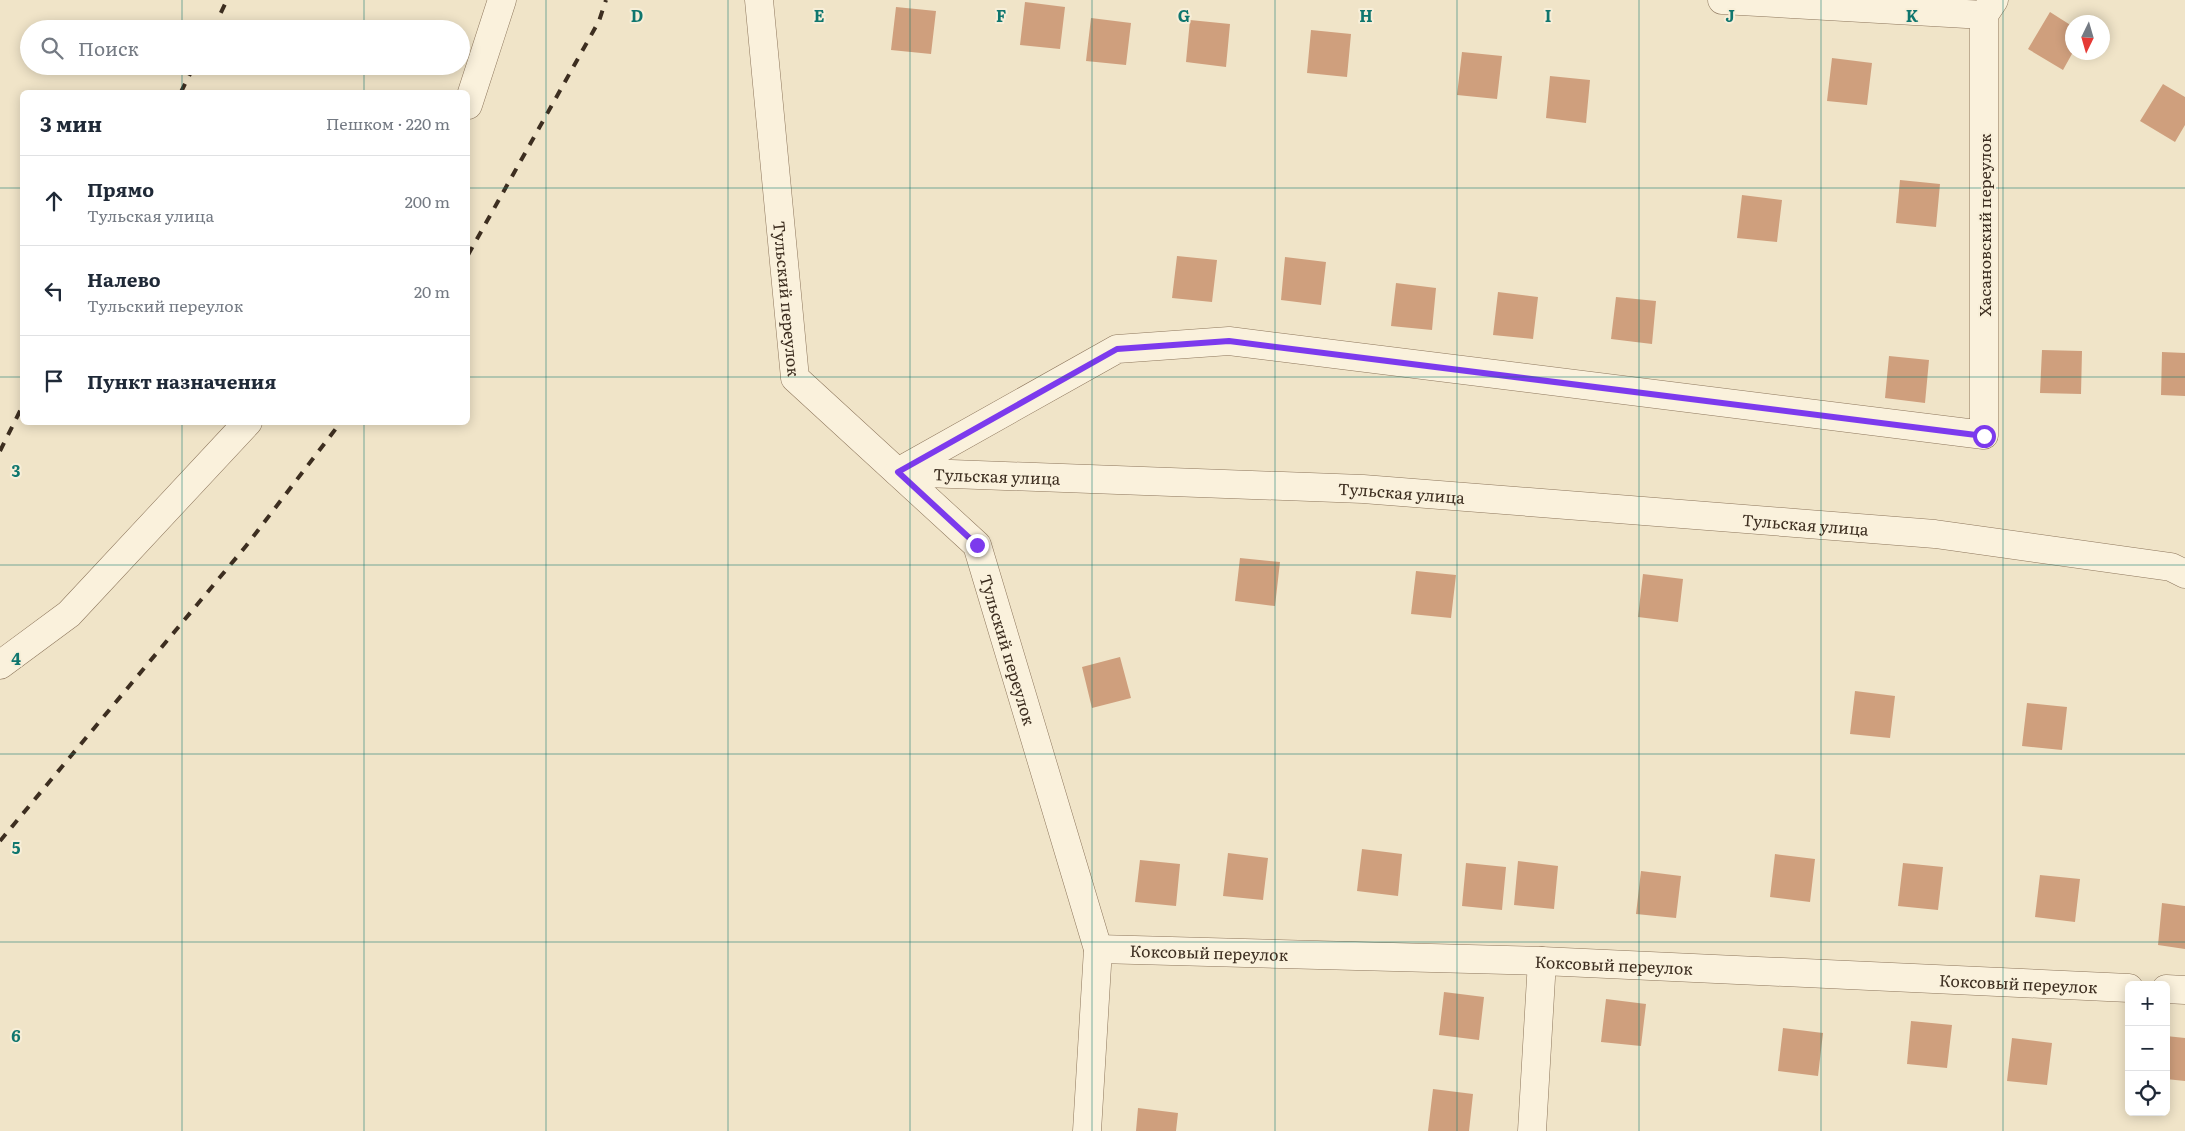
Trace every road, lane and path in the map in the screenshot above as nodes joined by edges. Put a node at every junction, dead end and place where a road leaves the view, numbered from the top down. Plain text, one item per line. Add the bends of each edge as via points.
1 (502, 0) edge
2 (759, 0) edge
3 (1722, 0) edge
4 (1989, 7) edge
5 (470, 99) edge
6 (245, 425) edge
7 (1984, 436) joint
8 (898, 472) junction
9 (2185, 574) edge
10 (0, 665) edge
11 (1098, 949) junction
12 (1542, 961) junction
13 (2125, 988) edge
14 (2170, 989) edge
15 (2185, 990) edge
16 (1086, 1131) edge
17 (1532, 1131) edge

1 - 5 street
2 - 8 street, Тульский переулок via 795,378
3 - 4 street, Хасановский переулок
4 - 7 street, Хасановский переулок
6 - 10 street via 69,614
7 - 8 street, Тульская улица via 1229,341 1117,349
8 - 9 street, Тульская улица via 1363,488 1935,534 2171,567
8 - 11 street, Тульский переулок via 977,545
11 - 12 street, Коксовый переулок
11 - 16 street, Тульский переулок
12 - 13 street, Коксовый переулок
12 - 17 street
14 - 15 street

